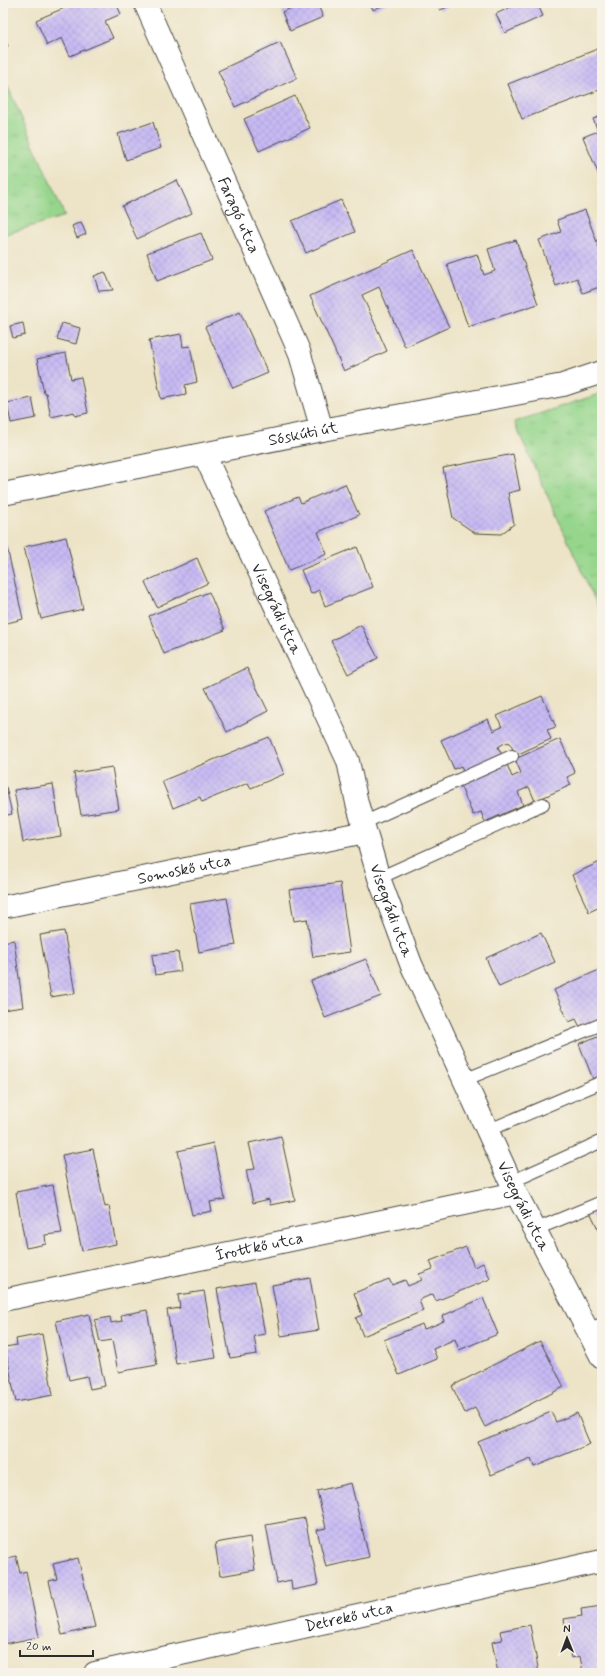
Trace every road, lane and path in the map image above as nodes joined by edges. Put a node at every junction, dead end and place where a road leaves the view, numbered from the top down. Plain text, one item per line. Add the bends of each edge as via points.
1 (145, 3) edge
2 (602, 372) edge
3 (322, 430) junction
4 (204, 454) junction
5 (3, 494) edge
6 (512, 756) dead end
7 (543, 804) dead end
8 (364, 827) junction
9 (379, 878) junction
10 (3, 907) edge
11 (602, 1024) edge
12 (464, 1080) junction
13 (602, 1082) edge
14 (488, 1131) junction
15 (602, 1142) edge
16 (513, 1187) junction
17 (602, 1202) edge
18 (534, 1230) junction
19 (3, 1300) edge
20 (595, 1327) edge
21 (602, 1358) edge
22 (602, 1561) edge
23 (95, 1673) edge

1 - 3 street, Faragó utca via 299,351
2 - 3 street, Sóskúti út via 563,385
3 - 4 street, Sóskúti út
4 - 5 street, Sóskúti út
4 - 8 street, Visegrádi utca via 348,761
6 - 8 lane
7 - 9 lane
8 - 9 street, Visegrádi utca
8 - 10 street, Somoskő utca
9 - 12 street, Visegrádi utca via 411,964
11 - 12 lane
12 - 14 street, Visegrádi utca
13 - 14 lane
14 - 16 street, Visegrádi utca
15 - 16 lane
16 - 18 street, Visegrádi utca
16 - 19 street, Írottkő utca
17 - 18 lane
18 - 20 street, Visegrádi utca
20 - 21 street, Visegrádi utca
22 - 23 street, Detrekő utca

